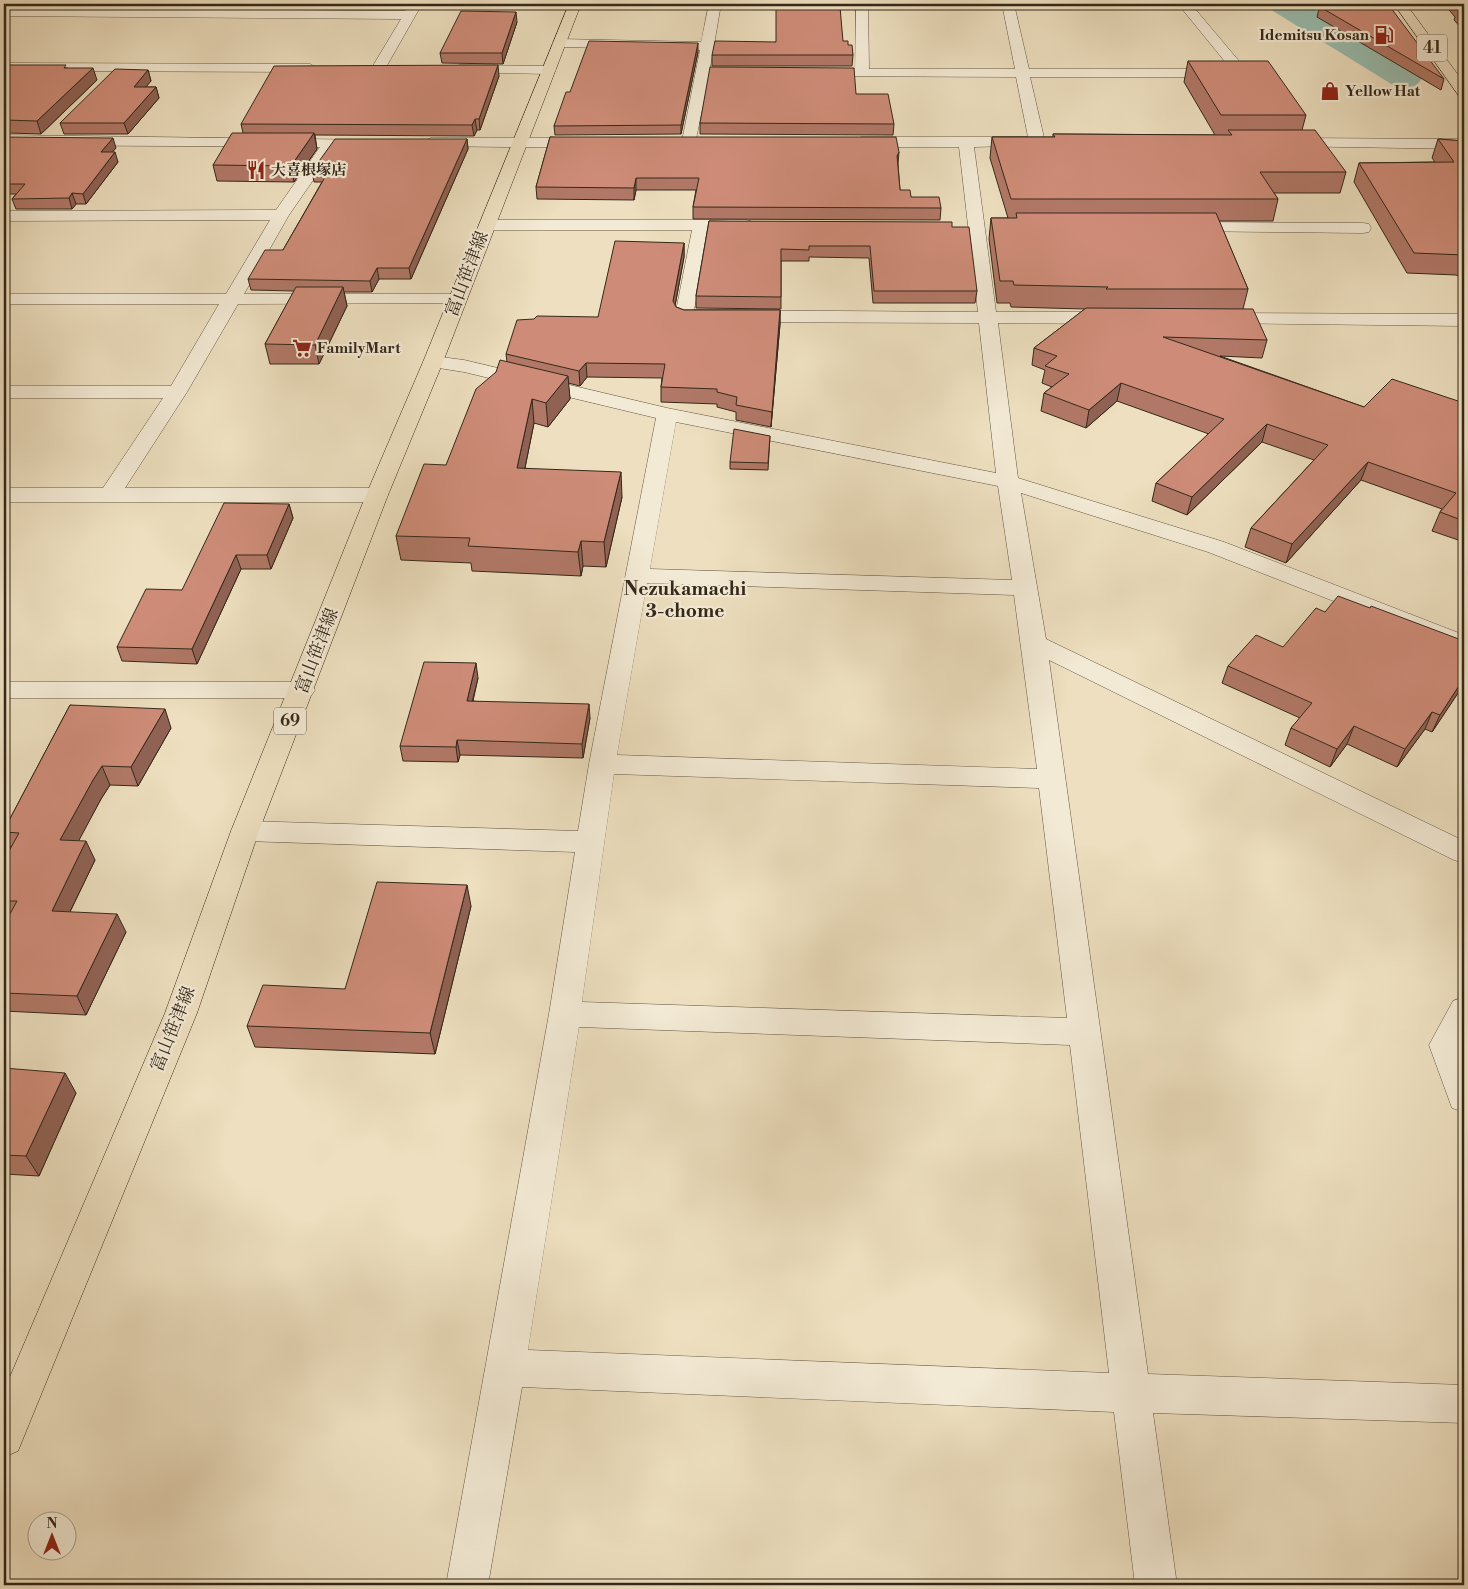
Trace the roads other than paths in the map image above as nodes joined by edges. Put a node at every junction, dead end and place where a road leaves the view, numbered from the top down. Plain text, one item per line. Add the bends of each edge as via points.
1 (576, 4) edge
2 (715, 4) edge
3 (862, 4) edge
4 (1008, 4) edge
5 (1184, 4) edge
6 (1400, 4) edge
7 (203, 8) edge
8 (412, 10) edge
9 (4, 12) edge
10 (559, 43) junction
11 (706, 46) junction
12 (4, 67) edge
13 (120, 68) junction
14 (329, 68) edge
15 (397, 69) edge
16 (445, 69) edge
17 (549, 70) junction
18 (702, 72) junction
19 (762, 73) edge
20 (802, 73) edge
21 (862, 73) junction
22 (1025, 74) junction
23 (107, 81) edge
24 (1464, 93) edge
25 (60, 127) dead end
26 (4, 140) edge
27 (46, 140) junction
28 (690, 141) junction
29 (710, 141) edge
30 (596, 142) edge
31 (671, 142) edge
32 (848, 142) edge
33 (966, 142) junction
34 (331, 143) junction
35 (380, 143) edge
36 (420, 143) edge
37 (518, 143) junction
38 (1276, 143) edge
39 (1464, 144) edge
40 (281, 215) junction
41 (4, 216) edge
42 (486, 225) junction
43 (701, 225) junction
44 (760, 225) edge
45 (1164, 227) edge
46 (1363, 228) dead end
47 (233, 298) junction
48 (4, 299) edge
49 (458, 299) junction
50 (989, 318) junction
51 (1128, 319) edge
52 (1207, 319) edge
53 (1464, 320) edge
54 (433, 362) junction
55 (4, 392) edge
56 (177, 392) junction
57 (667, 414) junction
58 (1008, 482) junction
59 (4, 495) edge
60 (110, 495) junction
61 (377, 495) junction
62 (638, 576) junction
63 (1025, 588) junction
64 (1034, 643) junction
65 (1464, 644) edge
66 (4, 690) edge
67 (302, 690) junction
68 (602, 764) junction
69 (1050, 779) junction
70 (246, 831) junction
71 (591, 842) junction
72 (1464, 853) edge
73 (1464, 1010) edge
74 (565, 1014) junction
75 (1084, 1032) junction
76 (1464, 1098) edge
77 (506, 1368) junction
78 (1130, 1393) junction
79 (1464, 1404) edge
80 (6, 1425) edge
81 (467, 1585) edge
82 (1156, 1585) edge

1 - 10 main road, 富山笹津線 / 69
2 - 11 street
3 - 21 street
4 - 22 street
5 - 22 street via 1242,73
6 - 24 main road, 41
7 - 8 street
7 - 9 street
8 - 15 street via 373,69
10 - 11 street
10 - 17 main road, 富山笹津線 / 69
11 - 18 street
12 - 13 street
13 - 14 street
13 - 23 street
16 - 17 street
17 - 37 main road, 富山笹津線 / 69
18 - 19 street
18 - 28 street
20 - 21 street
21 - 22 street
22 - 33 street via 1042,142
25 - 27 street
26 - 27 street
27 - 34 street
28 - 29 street
28 - 31 street
30 - 37 street
32 - 33 street
33 - 50 street
34 - 35 street
34 - 40 street
36 - 37 street
37 - 42 main road, 富山笹津線 / 69
38 - 39 street
40 - 41 street
40 - 47 street
42 - 43 street
42 - 49 main road, 富山笹津線 / 69
43 - 44 street
43 - 50 street via 684,316
45 - 46 street
47 - 48 street
47 - 49 street
47 - 56 street
49 - 54 main road, 富山笹津線 / 69
50 - 51 street
50 - 58 street
52 - 53 street
54 - 57 street via 464,366
54 - 61 main road, 富山笹津線 / 69
55 - 56 street
56 - 60 street
57 - 58 street
57 - 62 street
58 - 63 street
58 - 65 street via 1216,547
59 - 60 street
60 - 61 street
61 - 67 main road, 富山笹津線 / 69
62 - 63 street
62 - 68 street
63 - 64 street
64 - 69 street
64 - 72 street
66 - 67 street
67 - 70 main road, 富山笹津線 / 69
68 - 69 street
68 - 71 street
69 - 75 street
70 - 71 street
70 - 80 main road, 富山笹津線 / 69 via 181,1013
71 - 74 street
73 - 76 street via 1445,1045
74 - 75 street
74 - 77 street
75 - 78 street
77 - 78 street
77 - 81 street
78 - 79 street
78 - 82 street

